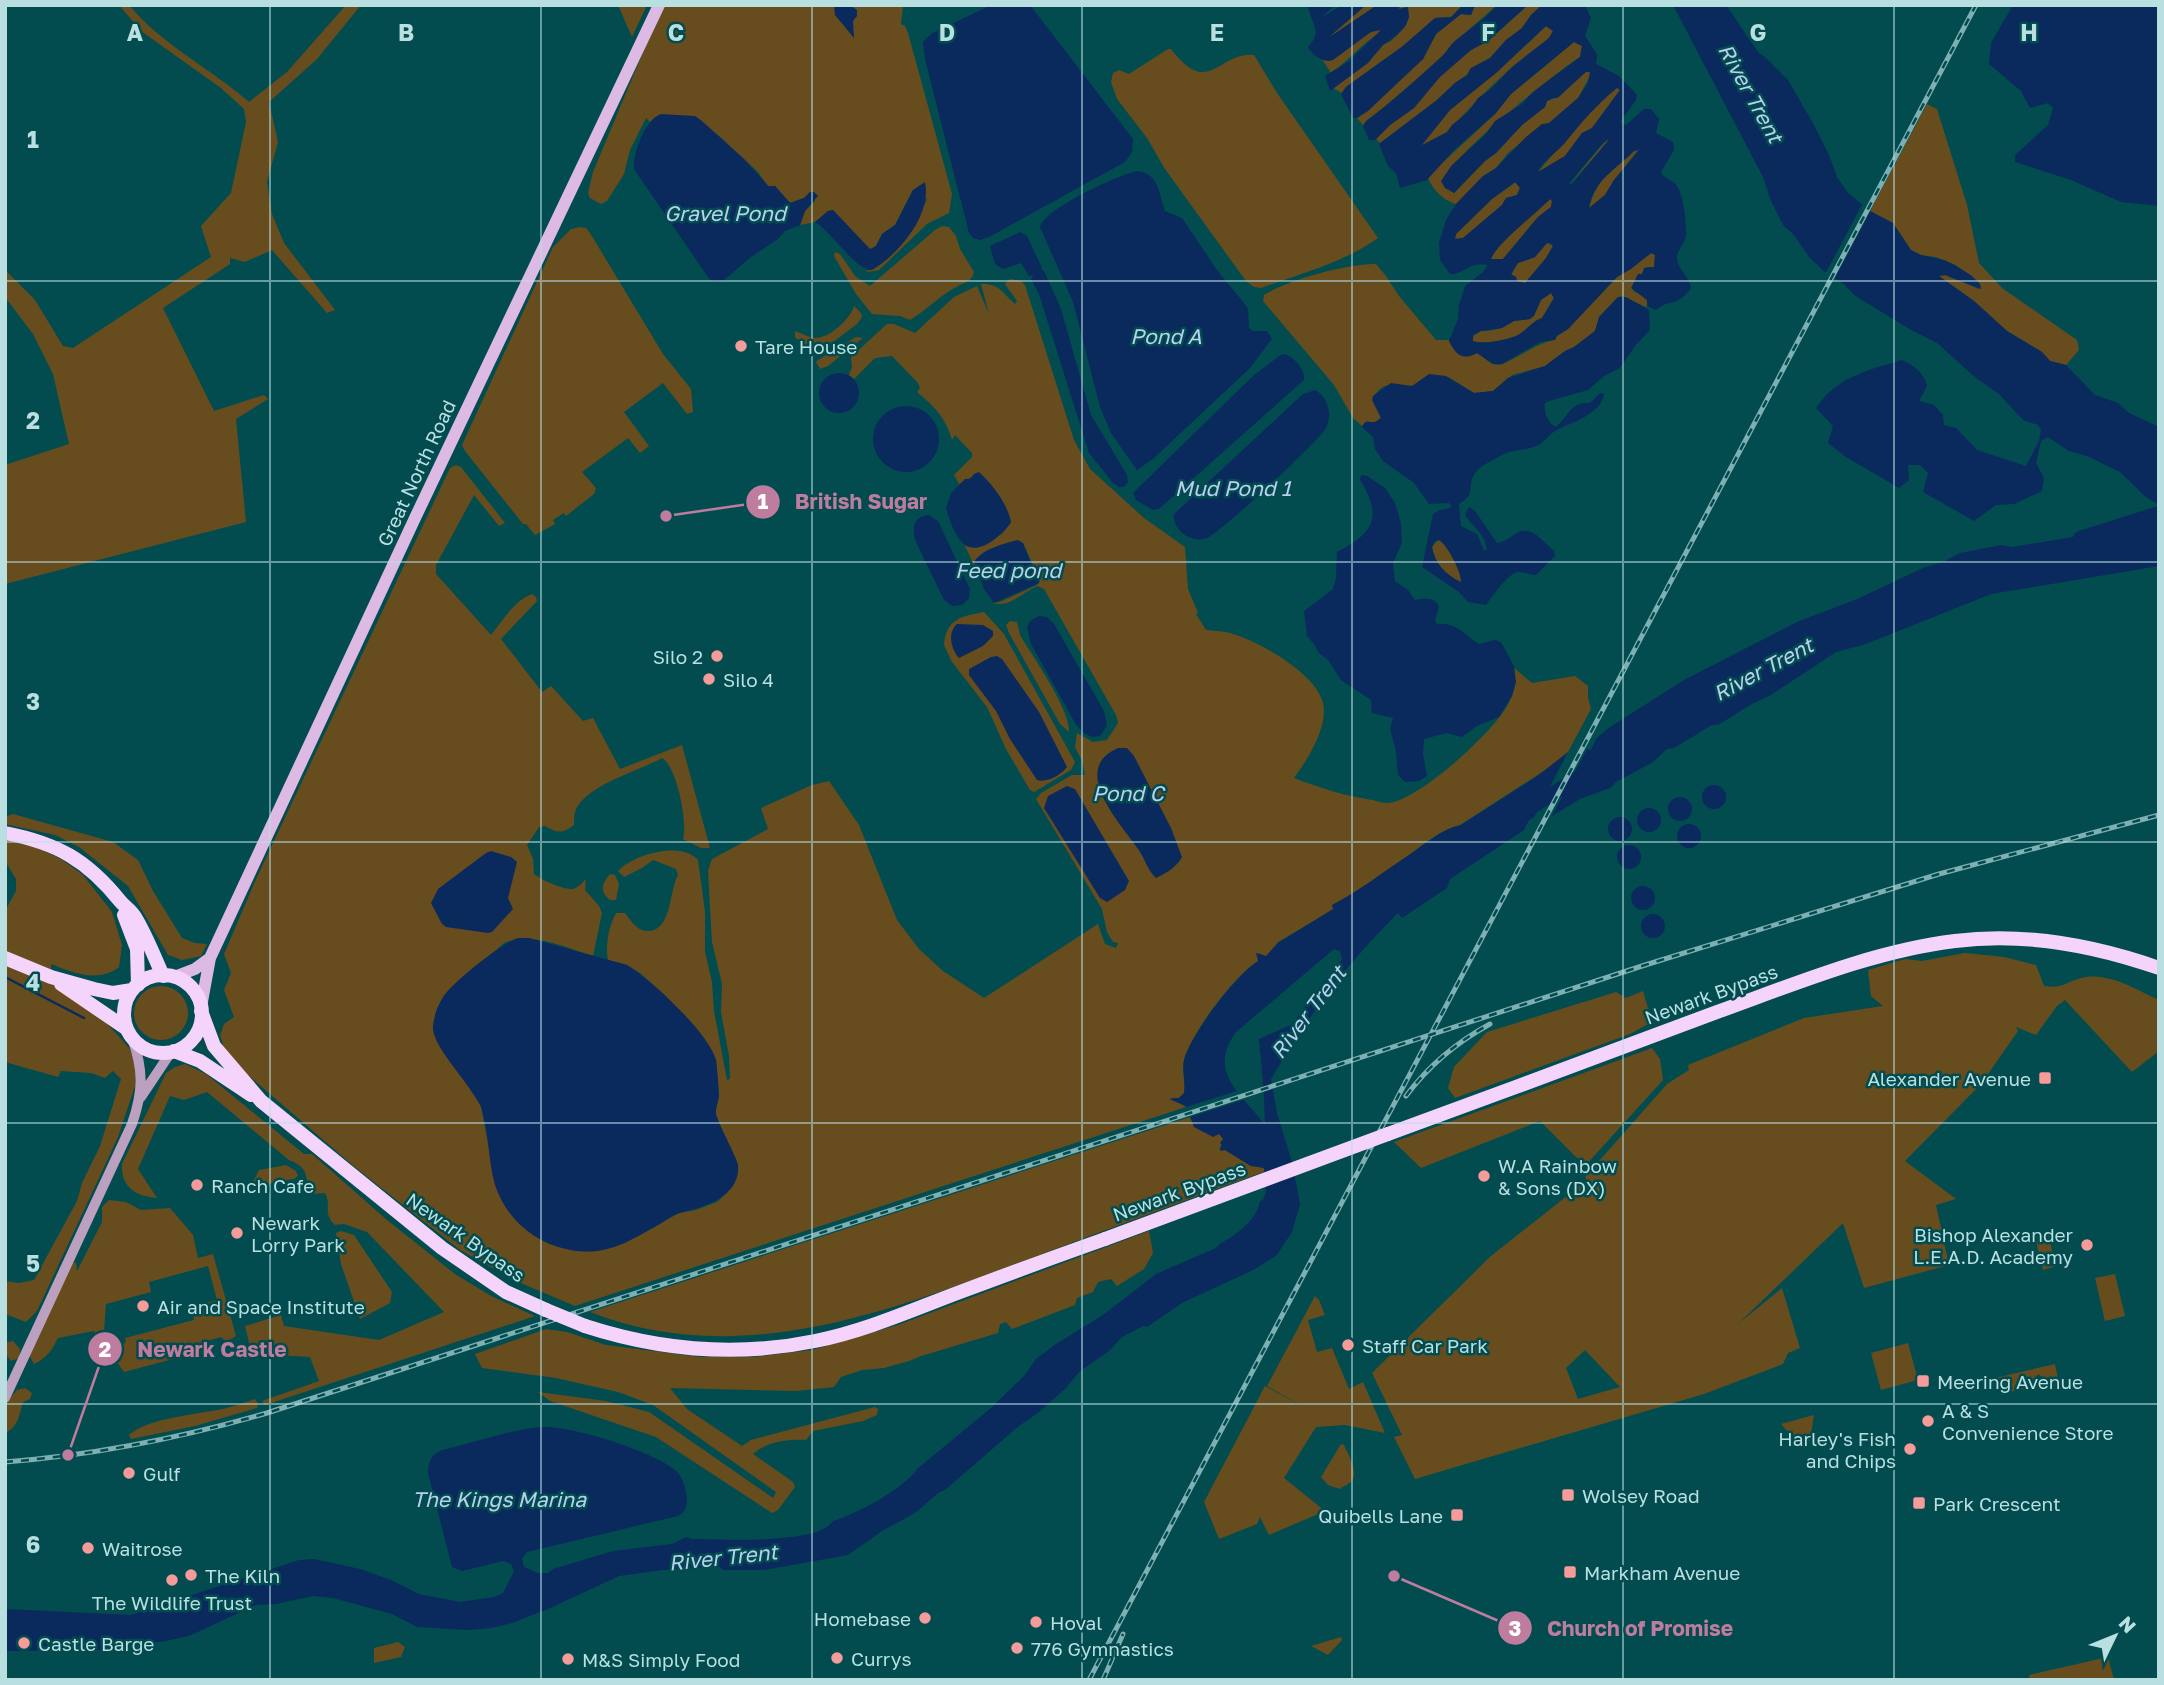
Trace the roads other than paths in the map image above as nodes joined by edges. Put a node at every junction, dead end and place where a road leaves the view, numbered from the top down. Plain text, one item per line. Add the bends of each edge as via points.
1 (659, 5) edge
2 (5, 833) edge
3 (121, 902) junction
4 (5, 958) edge
5 (210, 958) junction
6 (2159, 968) edge
7 (51, 976) junction
8 (169, 976) junction
9 (135, 987) junction
10 (201, 1009) junction
11 (129, 1034) junction
12 (172, 1052) junction
13 (141, 1097) junction
14 (261, 1101) junction
15 (5, 1398) edge

1 - 5 main road, Great North Road
2 - 3 highway via 45,843 75,858
3 - 8 highway via 133,913
3 - 9 highway via 137,950
4 - 7 highway
5 - 8 main road via 195,969
5 - 10 main road, Great North Road
6 - 14 highway, Newark Bypass, bridge via 2053,941 1958,940 1880,956 898,1316 815,1341 753,1349 698,1349 632,1340 585,1326 506,1292 388,1206
7 - 9 highway via 113,993
7 - 11 highway
8 - 9 highway via 150,978
8 - 10 highway via 191,988
9 - 11 highway via 124,1009
10 - 12 highway via 196,1035
10 - 14 highway, Newark Bypass via 214,1046
11 - 12 highway via 148,1050
11 - 13 main road via 141,1070
12 - 13 main road
12 - 14 highway, Newark Bypass via 200,1060
13 - 15 main road

